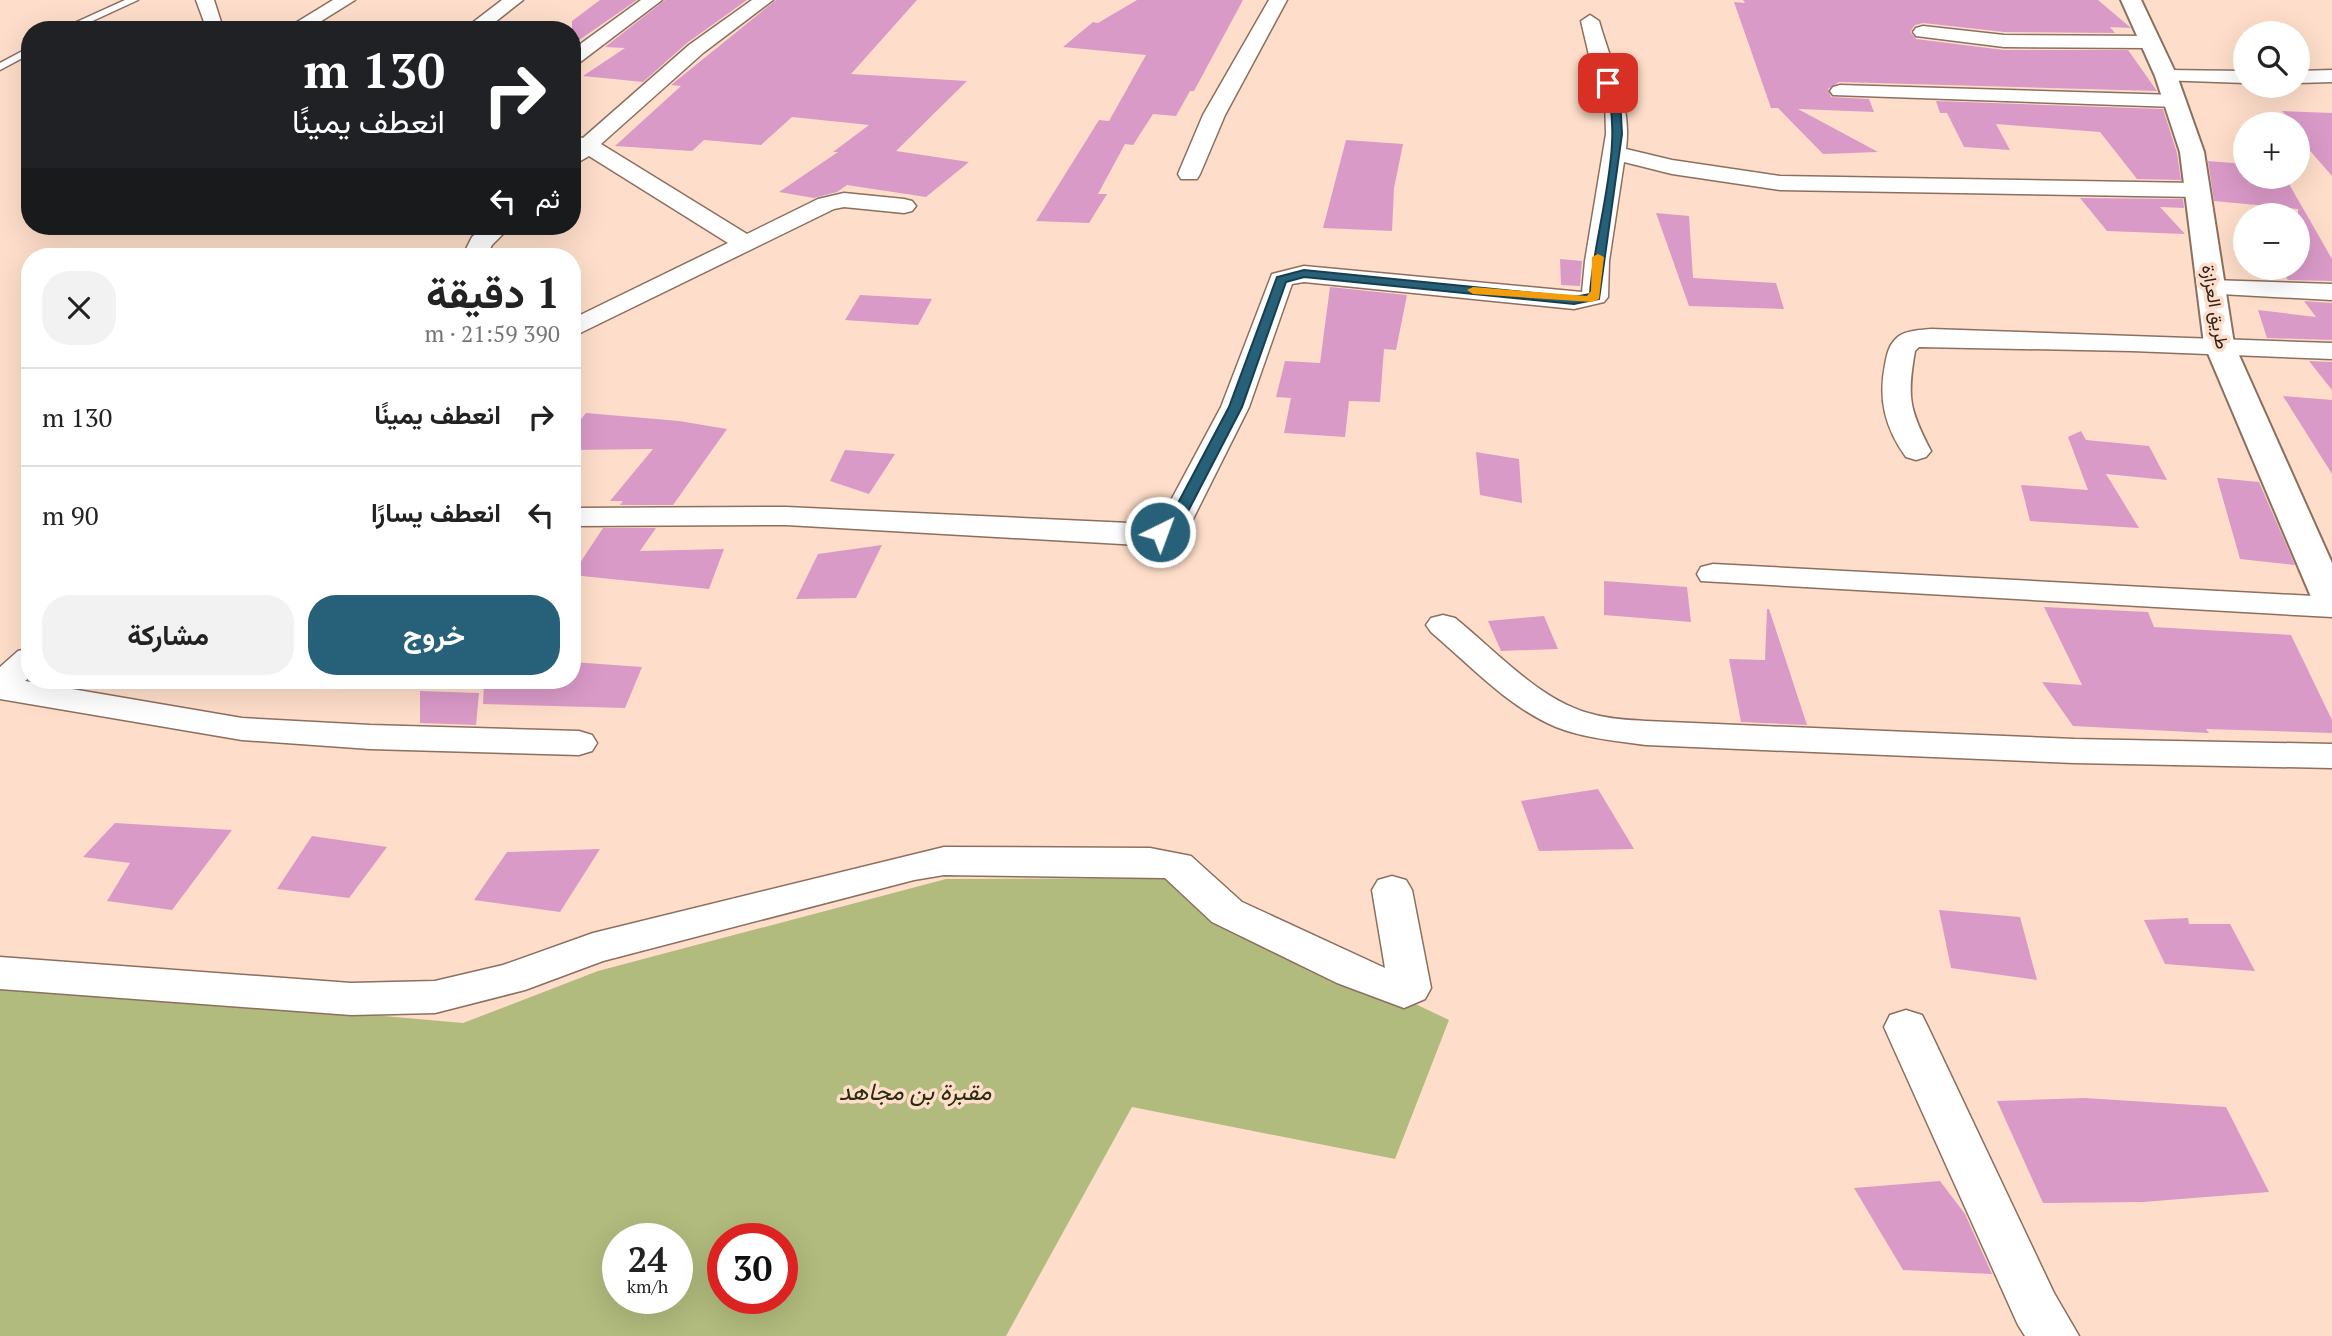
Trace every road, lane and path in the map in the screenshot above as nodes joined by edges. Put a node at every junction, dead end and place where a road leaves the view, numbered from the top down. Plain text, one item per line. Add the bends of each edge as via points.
1 (132, 0) edge
2 (205, 0) edge
3 (346, 0) edge
4 (514, 0) edge
5 (653, 0) edge
6 (764, 0) edge
7 (1278, 0) edge
8 (2131, 0) edge
9 (84, 21) edge
10 (211, 21) edge
11 (309, 21) edge
12 (485, 21) edge
13 (1590, 21) dead end
14 (1923, 32) dead end
15 (2149, 43) junction
16 (581, 52) edge
17 (21, 55) edge
18 (0, 67) edge
19 (2332, 76) edge
20 (2310, 77) edge
21 (2233, 79) edge
22 (2171, 89) junction
23 (1840, 91) dead end
24 (581, 146) edge
25 (581, 151) edge
26 (1615, 153) junction
27 (1189, 174) dead end
28 (2197, 190) junction
29 (904, 206) dead end
30 (745, 243) junction
31 (2211, 288) junction
32 (2332, 292) edge
33 (581, 322) edge
34 (2219, 344) junction
35 (2332, 351) edge
36 (1916, 451) dead end
37 (581, 517) edge
38 (1713, 574) dead end
39 (2332, 605) edge
40 (1443, 625) dead end
41 (21, 667) edge
42 (0, 687) edge
43 (579, 743) dead end
44 (2332, 756) edge
45 (1392, 890) dead end
46 (0, 973) edge
47 (1906, 1027) dead end
48 (2053, 1336) edge

1 - 9 lane
2 - 10 street
3 - 11 street
4 - 12 street
5 - 16 street
6 - 24 street via 696,49
7 - 27 street via 1214,115
8 - 15 street, طريق العزازة
13 - 26 street via 1615,98
14 - 15 street via 2004,41
15 - 22 street, طريق العزازة
17 - 18 lane
19 - 20 street
21 - 22 street
22 - 23 street via 2090,96
22 - 28 street, طريق العزازة via 2192,152
25 - 30 street
26 - 28 street via 1790,184
26 - 37 street via 1595,297 1574,301 1304,274 1281,279 1235,407 1175,523 1160,532 1139,535 786,516
28 - 31 street, طريق العزازة
29 - 30 street via 826,204
30 - 33 street
31 - 32 street
31 - 34 street, طريق العزازة
34 - 35 street
34 - 36 street via 1931,337 1911,341 1902,348 1894,389 1900,420
34 - 39 street, طريق العزازة
38 - 39 street
40 - 44 street via 1530,695 1561,715 1600,728 2167,756
41 - 42 street
42 - 43 street via 242,729
45 - 46 street via 1410,988 1404,992 1246,922 1205,895 1177,866 1150,862 944,861 914,866 593,948 510,979 435,997 351,999
47 - 48 street via 2036,1309

